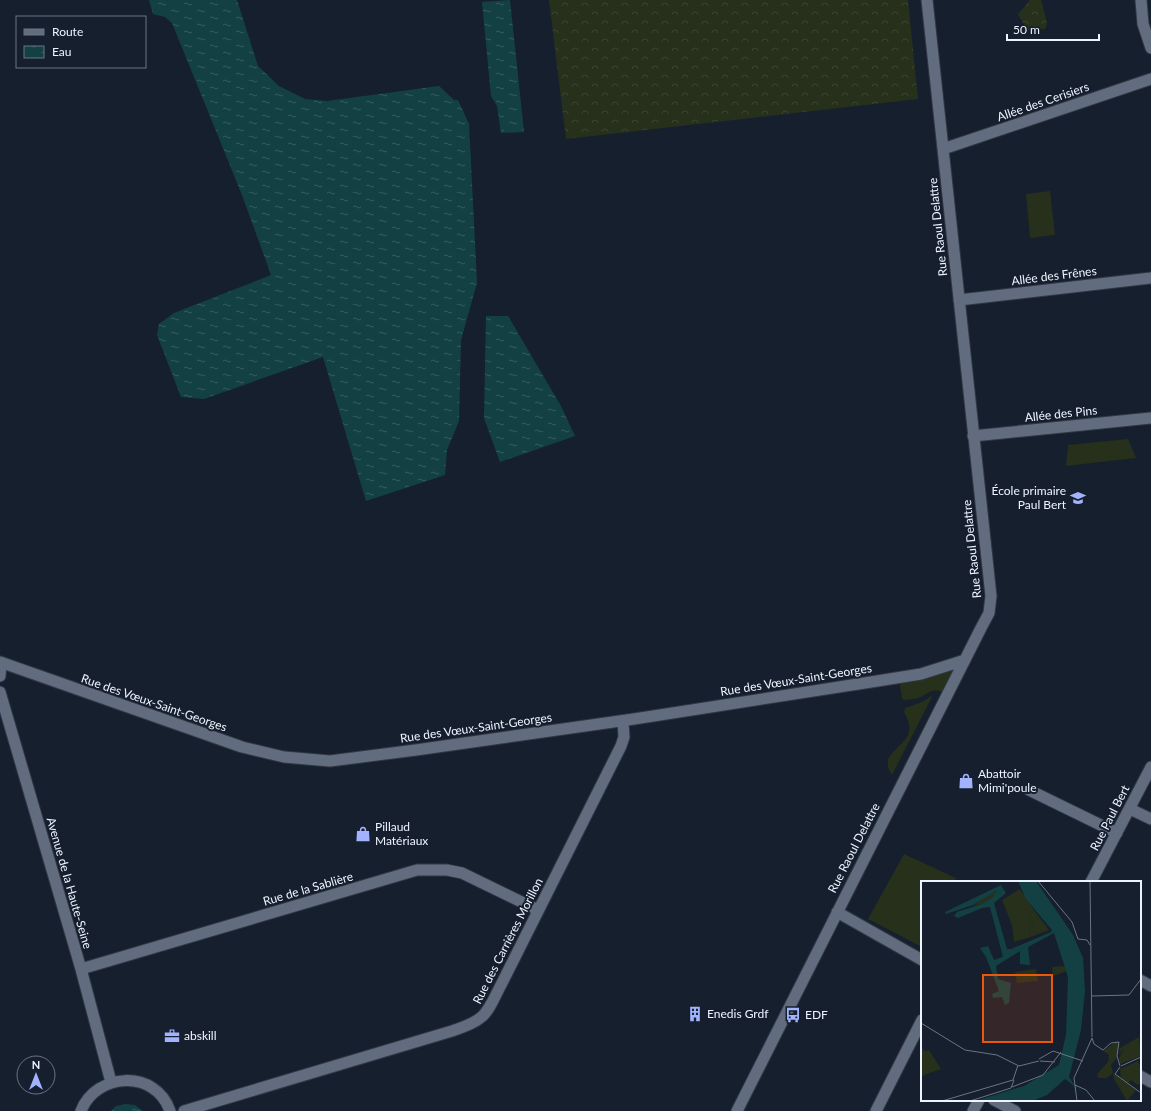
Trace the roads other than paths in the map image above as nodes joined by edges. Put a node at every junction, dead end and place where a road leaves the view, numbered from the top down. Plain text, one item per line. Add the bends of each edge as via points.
1 (927, 0) edge
2 (1141, 0) edge
3 (1150, 45) edge
4 (1151, 79) edge
5 (943, 149) junction
6 (1151, 278) edge
7 (959, 300) junction
8 (1151, 418) edge
9 (974, 436) junction
10 (965, 660) junction
11 (0, 663) edge
12 (0, 676) edge
13 (0, 692) edge
14 (623, 721) junction
15 (1151, 767) edge
16 (1028, 790) dead end
17 (1130, 809) junction
18 (1151, 819) edge
19 (1117, 833) junction
20 (1092, 881) edge
21 (538, 910) junction
22 (837, 912) junction
23 (921, 959) edge
24 (81, 970) junction
25 (1141, 981) edge
26 (1151, 986) edge
27 (921, 1022) edge
28 (1141, 1077) edge
29 (111, 1082) junction
30 (1151, 1082) edge
31 (978, 1101) edge
32 (996, 1101) edge
33 (81, 1111) edge
34 (170, 1111) edge
35 (184, 1111) edge
36 (737, 1111) edge
37 (876, 1111) edge
38 (973, 1111) edge
39 (1015, 1111) edge

1 - 5 street, Rue Raoul Delattre
2 - 3 street via 1143,24
4 - 5 street, Allée des Cerisiers
5 - 7 street, Rue Raoul Delattre
6 - 7 street, Allée des Frênes
7 - 9 street, Rue Raoul Delattre
8 - 9 street, Allée des Pins
9 - 10 street, Rue Raoul Delattre via 991,596 989,613
10 - 14 street, Rue des Vœux-Saint-Georges via 921,674
10 - 22 street, Rue Raoul Delattre
11 - 12 street
11 - 14 street, Rue des Vœux-Saint-Georges via 242,747 306,760 330,760 416,750
13 - 24 street, Avenue de la Haute-Seine
14 - 21 street, Rue des Carrières Morillon via 624,737 621,746
15 - 17 street, Rue Paul Bert
16 - 19 street
17 - 18 street
17 - 19 street, Rue Paul Bert
19 - 20 street, Rue Paul Bert
21 - 24 street, Rue de la Sablière via 462,873 417,870
21 - 35 street, Rue des Carrières Morillon via 485,1015 473,1024
22 - 23 street
22 - 36 street, Rue Raoul Delattre
24 - 29 street, Avenue de la Haute-Seine
25 - 26 street
27 - 37 street
28 - 30 street
29 - 33 street via 92,1094
29 - 34 street via 128,1080 145,1084 159,1094
31 - 38 street
32 - 39 street

